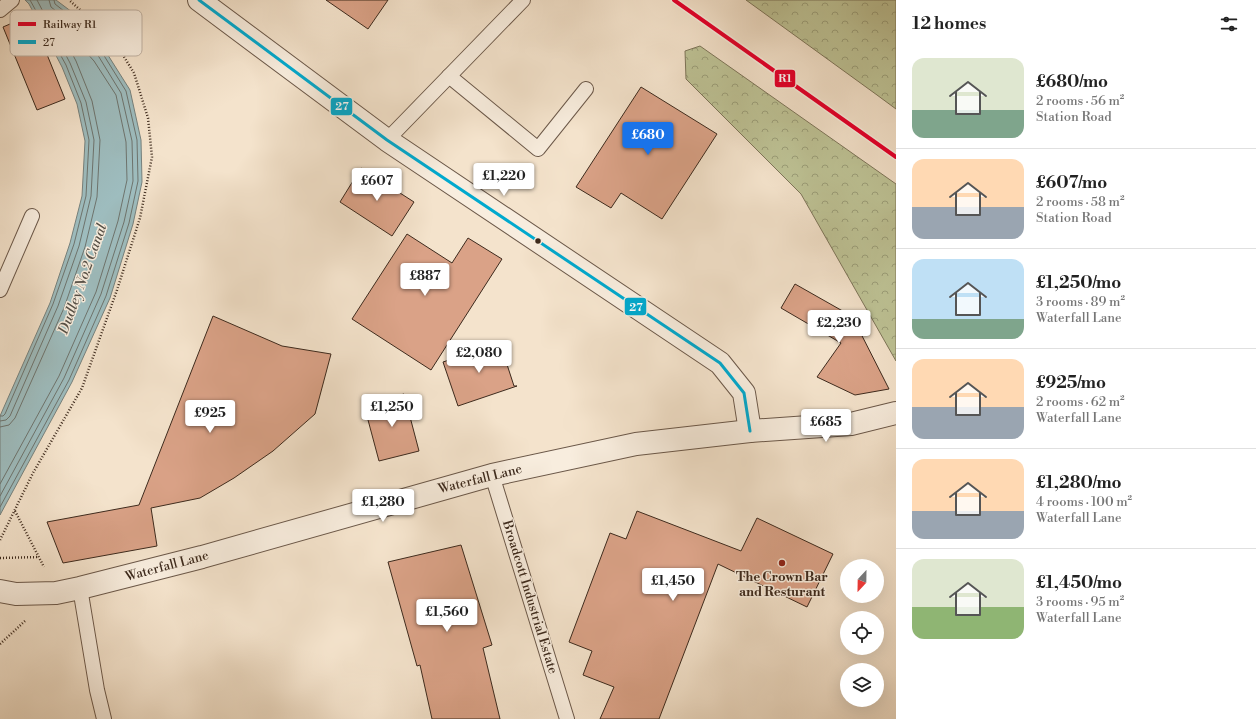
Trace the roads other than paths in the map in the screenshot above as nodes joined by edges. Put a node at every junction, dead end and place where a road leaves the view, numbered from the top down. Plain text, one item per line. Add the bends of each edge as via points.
1 (12, 0) edge
2 (200, 0) edge
3 (523, 0) edge
4 (0, 10) edge
5 (449, 76) junction
6 (586, 89) dead end
7 (387, 140) junction
8 (32, 216) dead end
9 (0, 290) edge
10 (896, 413) edge
11 (750, 431) junction
12 (492, 475) junction
13 (80, 588) junction
14 (8, 593) edge
15 (104, 719) edge
16 (567, 719) edge

1 - 4 lane
2 - 7 street
3 - 5 lane
5 - 6 lane via 538,149
5 - 7 lane
7 - 11 street via 720,363 744,393
8 - 9 lane
10 - 11 street, Waterfall Lane via 851,424
11 - 12 street, Waterfall Lane via 636,444
12 - 13 street, Waterfall Lane via 202,557
12 - 16 lane, Broadcott Industrial Estate
13 - 14 street, Waterfall Lane via 56,593
13 - 15 lane

